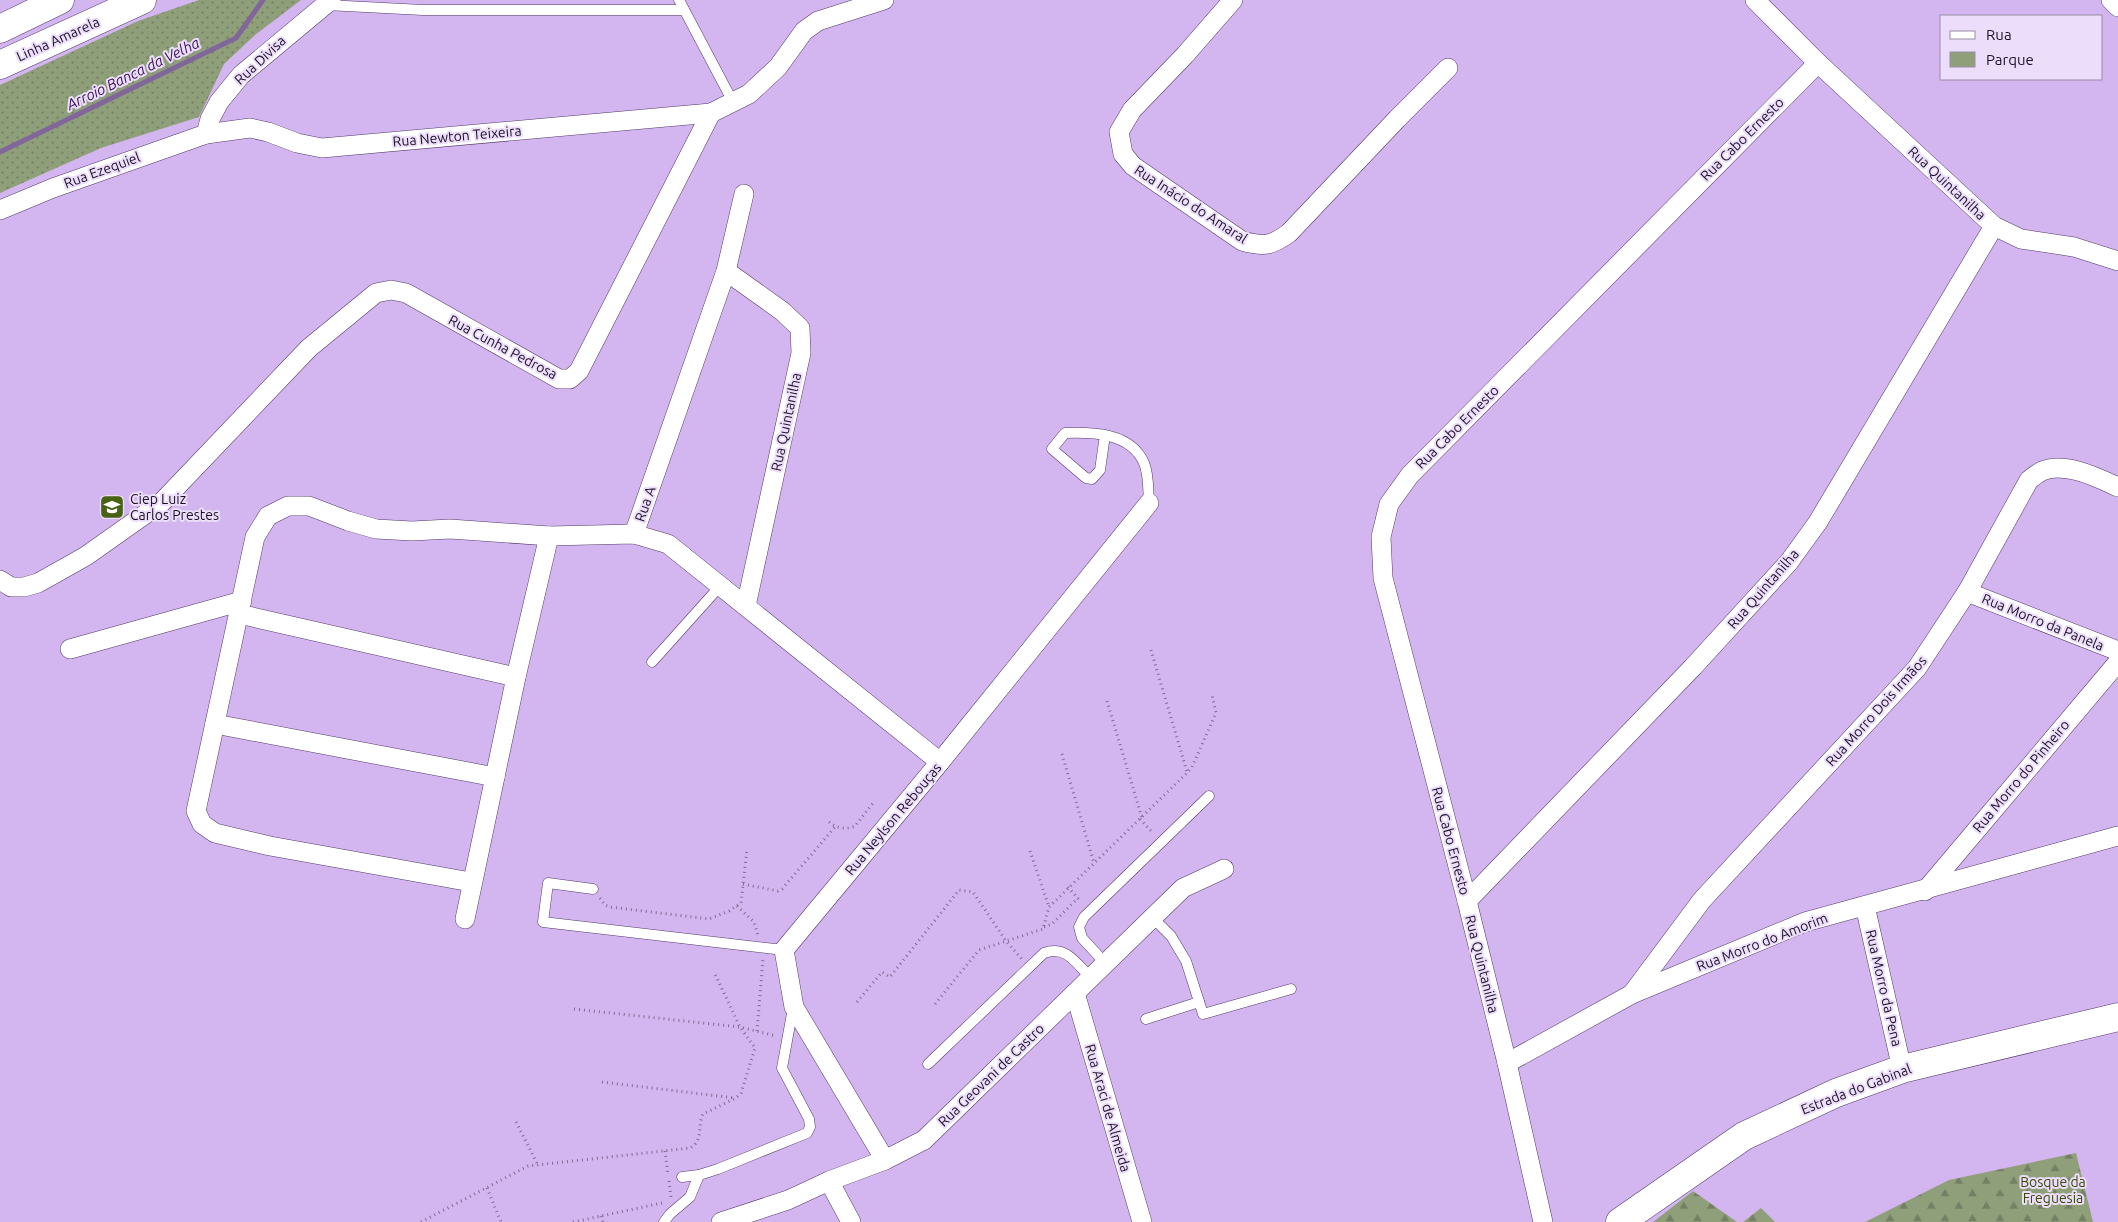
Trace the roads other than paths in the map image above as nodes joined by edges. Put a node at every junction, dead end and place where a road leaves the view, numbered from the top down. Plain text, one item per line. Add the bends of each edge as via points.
1 (60, 0) edge
2 (142, 0) edge
3 (564, 0) edge
4 (679, 0) edge
5 (884, 0) edge
6 (1233, 0) edge
7 (1755, 0) edge
8 (2111, 0) edge
9 (328, 2) edge
10 (2118, 7) edge
11 (570, 10) junction
12 (684, 10) junction
13 (0, 29) edge
14 (1818, 62) junction
15 (0, 66) edge
16 (1448, 68) dead end
17 (733, 102) junction
18 (711, 113) junction
19 (206, 134) junction
20 (744, 194) dead end
21 (0, 210) edge
22 (1994, 226) junction
23 (2118, 260) edge
24 (726, 270) junction
25 (1105, 435) junction
26 (2118, 487) edge
27 (1149, 502) joint
28 (634, 534) junction
29 (549, 536) junction
30 (0, 580) edge
31 (721, 585) junction
32 (1968, 592) junction
33 (746, 606) junction
34 (240, 608) junction
35 (70, 649) dead end
36 (2118, 652) edge
37 (652, 662) dead end
38 (2118, 662) edge
39 (516, 677) junction
40 (215, 724) junction
41 (940, 762) junction
42 (495, 777) junction
43 (1209, 796) dead end
44 (2118, 836) edge
45 (1224, 869) dead end
46 (471, 882) junction
47 (593, 888) road end
48 (1925, 890) junction
49 (1467, 902) junction
50 (1865, 906) junction
51 (1152, 918) junction
52 (465, 919) dead end
53 (784, 950) junction
54 (1106, 964) junction
55 (1091, 978) junction
56 (1291, 989) dead end
57 (1075, 993) junction
58 (1632, 994) junction
59 (1199, 1002) junction
60 (794, 1007) junction
61 (2118, 1017) edge
62 (1146, 1019) dead end
63 (1508, 1063) junction
64 (928, 1064) dead end
65 (1902, 1069) junction
66 (885, 1160) junction
67 (699, 1175) junction
68 (682, 1177) dead end
69 (829, 1180) junction
70 (664, 1222) edge
71 (721, 1222) edge
72 (851, 1222) edge
73 (1142, 1222) edge
74 (1543, 1222) edge
75 (1620, 1222) edge

1 - 13 main road
2 - 15 main road, Linha Amarela
3 - 11 lane
4 - 12 lane
5 - 17 street via 818,21 804,31 778,66 749,94
6 - 16 street, Rua Inácio do Amaral via 1185,56 1132,110 1120,132 1123,154 1133,166 1242,241 1258,245 1274,243 1289,233
7 - 14 street, Rua Quintanilha
8 - 10 street
9 - 11 lane via 423,10
9 - 19 street, Rua Divisa via 241,75 218,102
11 - 12 lane
12 - 17 lane
14 - 22 street, Rua Quintanilha
14 - 49 street, Rua Cabo Ernesto via 1410,474 1389,504 1380,537 1383,578
17 - 18 street
18 - 19 street, Rua Newton Teixeira via 322,148 250,128
18 - 30 street, Rua Cunha Pedrosa via 584,362 570,380 559,379 406,293 391,290 376,293 309,348 161,503 86,556 38,582 11,587
19 - 21 street, Rua Ezequiel
20 - 24 street, Rua A
22 - 23 street via 2021,239 2074,247
22 - 49 street, Rua Quintanilha via 1818,522 1789,562 1694,667
24 - 28 street, Rua A
24 - 33 street, Rua Quintanilha via 800,328 801,353
25 - 25 lane via 1066,433 1052,449 1086,478 1092,479 1100,470
25 - 27 lane via 1131,446 1145,464
26 - 32 street, Rua Morro Dois Irmãos via 2066,468 2043,470 2029,480
27 - 41 street, Rua Neylson Rebouças
28 - 29 street
28 - 31 street, Rua A via 668,544
29 - 34 street via 450,529 376,529 309,506 288,506 268,516 255,537
29 - 39 street
31 - 33 street, Rua A
31 - 37 lane
32 - 36 street, Rua Morro da Panela
32 - 58 street, Rua Morro Dois Irmãos via 1917,668 1702,900
33 - 41 street, Rua A
34 - 35 street
34 - 39 street
34 - 40 street
38 - 48 street, Rua Morro do Pinheiro
39 - 42 street
40 - 42 street
40 - 46 street via 196,812 202,824 216,833 270,846
41 - 53 street, Rua Neylson Rebouças
42 - 46 street
43 - 54 lane via 1084,917 1079,927 1082,938
44 - 48 street, Rua Morro do Amorim
45 - 51 street, Rua Geovani de Castro via 1183,888
46 - 52 street
47 - 53 lane via 548,883 543,922
48 - 50 street, Rua Morro do Amorim
49 - 63 street, Rua Quintanilha
50 - 58 street, Rua Morro do Amorim via 1805,922
50 - 65 street, Rua Morro da Pena
51 - 54 street, Rua Geovani de Castro
51 - 59 lane via 1171,936 1186,961
53 - 60 street
54 - 55 street, Rua Geovani de Castro
55 - 57 street, Rua Geovani de Castro
55 - 64 lane via 1067,954 1054,949 1044,953
56 - 59 lane via 1203,1014
57 - 66 street, Rua Geovani de Castro via 924,1140
57 - 73 street, Rua Araci de Almeida
58 - 63 street, Rua Morro do Amorim
59 - 62 lane
60 - 66 street
60 - 67 lane via 782,1068 809,1119 807,1133
61 - 65 main road, Estrada do Gabinal
63 - 74 street, Rua Quintanilha
65 - 75 main road, Estrada do Gabinal via 1836,1094 1744,1136
66 - 69 street, Rua Geovani de Castro
67 - 68 lane
67 - 70 lane via 690,1198
69 - 71 street, Rua Geovani de Castro via 788,1200
69 - 72 street

